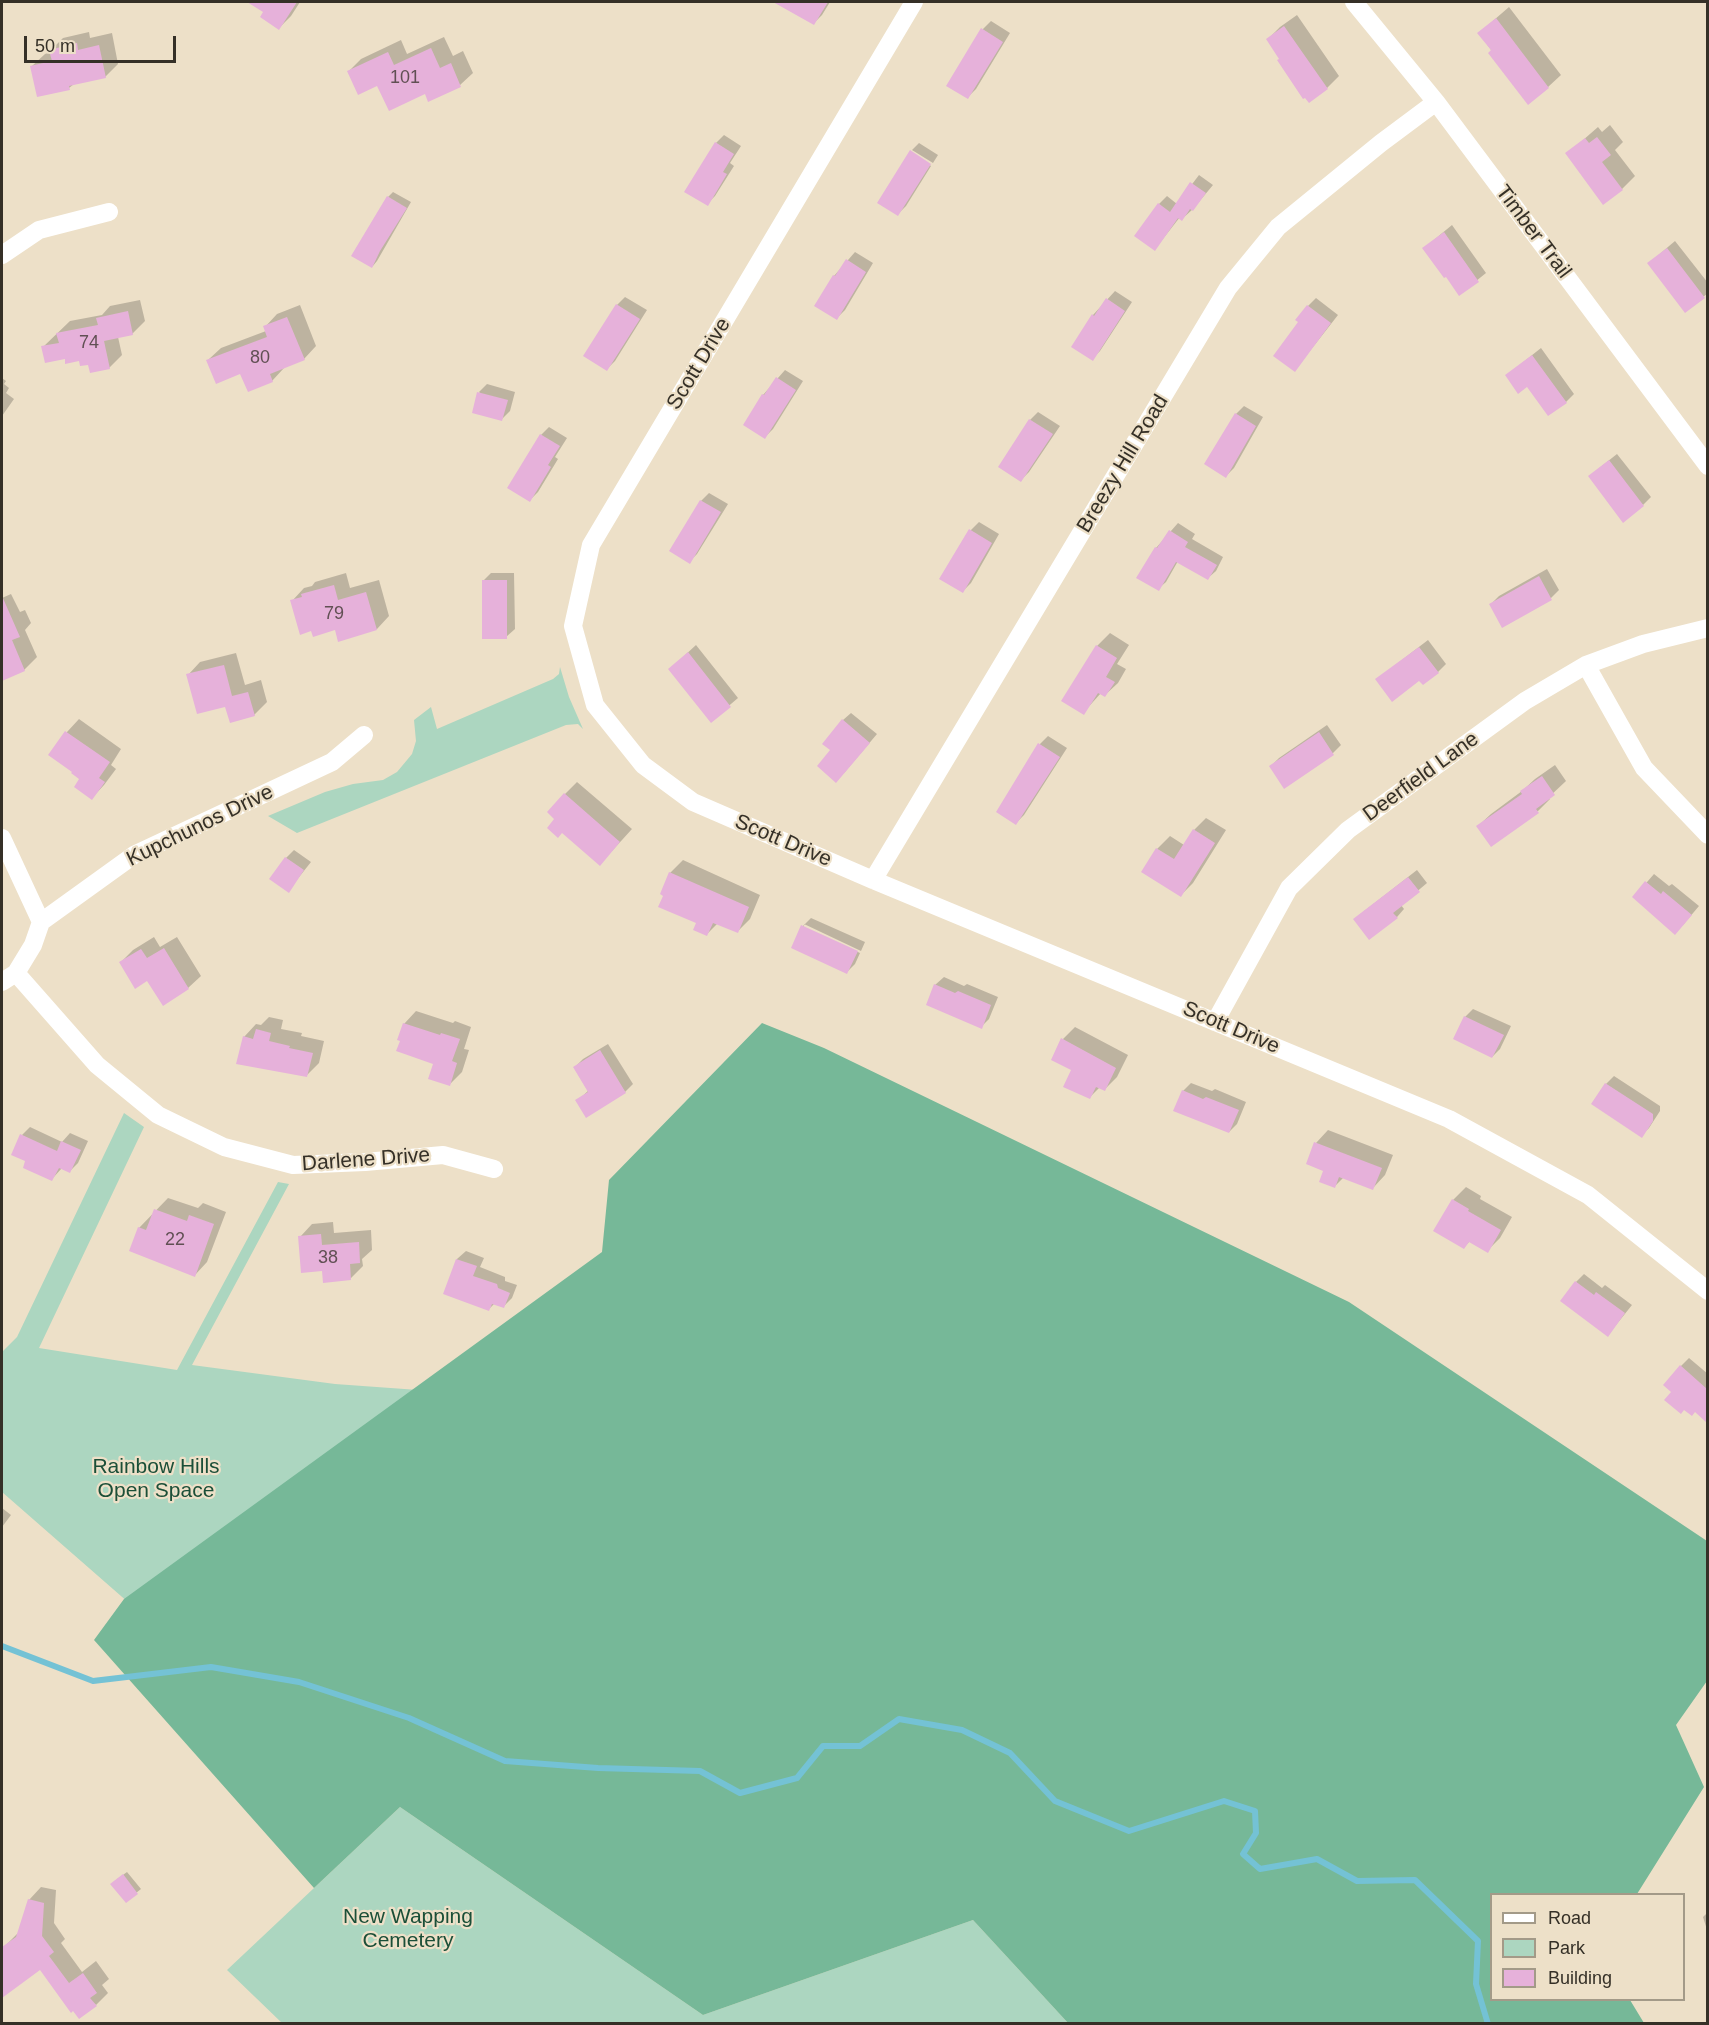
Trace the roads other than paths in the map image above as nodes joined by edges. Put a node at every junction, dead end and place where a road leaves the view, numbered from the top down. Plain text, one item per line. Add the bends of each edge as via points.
1 (914, 2) edge
2 (1354, 2) edge
3 (1436, 102) junction
4 (109, 212) dead end
5 (2, 255) edge
6 (1707, 466) edge
7 (1707, 628) edge
8 (1586, 664) junction
9 (364, 735) dead end
10 (1707, 835) edge
11 (2, 838) edge
12 (873, 880) junction
13 (41, 922) junction
14 (9, 978) edge
15 (1215, 1022) junction
16 (494, 1169) dead end
17 (1707, 1291) edge

1 - 12 street, Scott Drive via 591,545 573,626 595,705 643,765 693,802
2 - 3 street, Timber Trail
3 - 6 street, Timber Trail
3 - 12 street, Breezy Hill Road via 1278,227 1228,288
4 - 5 street via 39,230
7 - 8 street, Deerfield Lane
8 - 10 street via 1644,768
8 - 15 street, Deerfield Lane via 1525,701 1348,830 1289,888
9 - 13 street, Kupchunos Drive via 332,762 134,855
11 - 13 street
12 - 15 street, Scott Drive
13 - 14 street via 33,945
14 - 16 street, Darlene Drive via 97,1065 158,1115 224,1148 293,1165 444,1155
15 - 17 street, Scott Drive via 1449,1119 1558,1178 1588,1195

